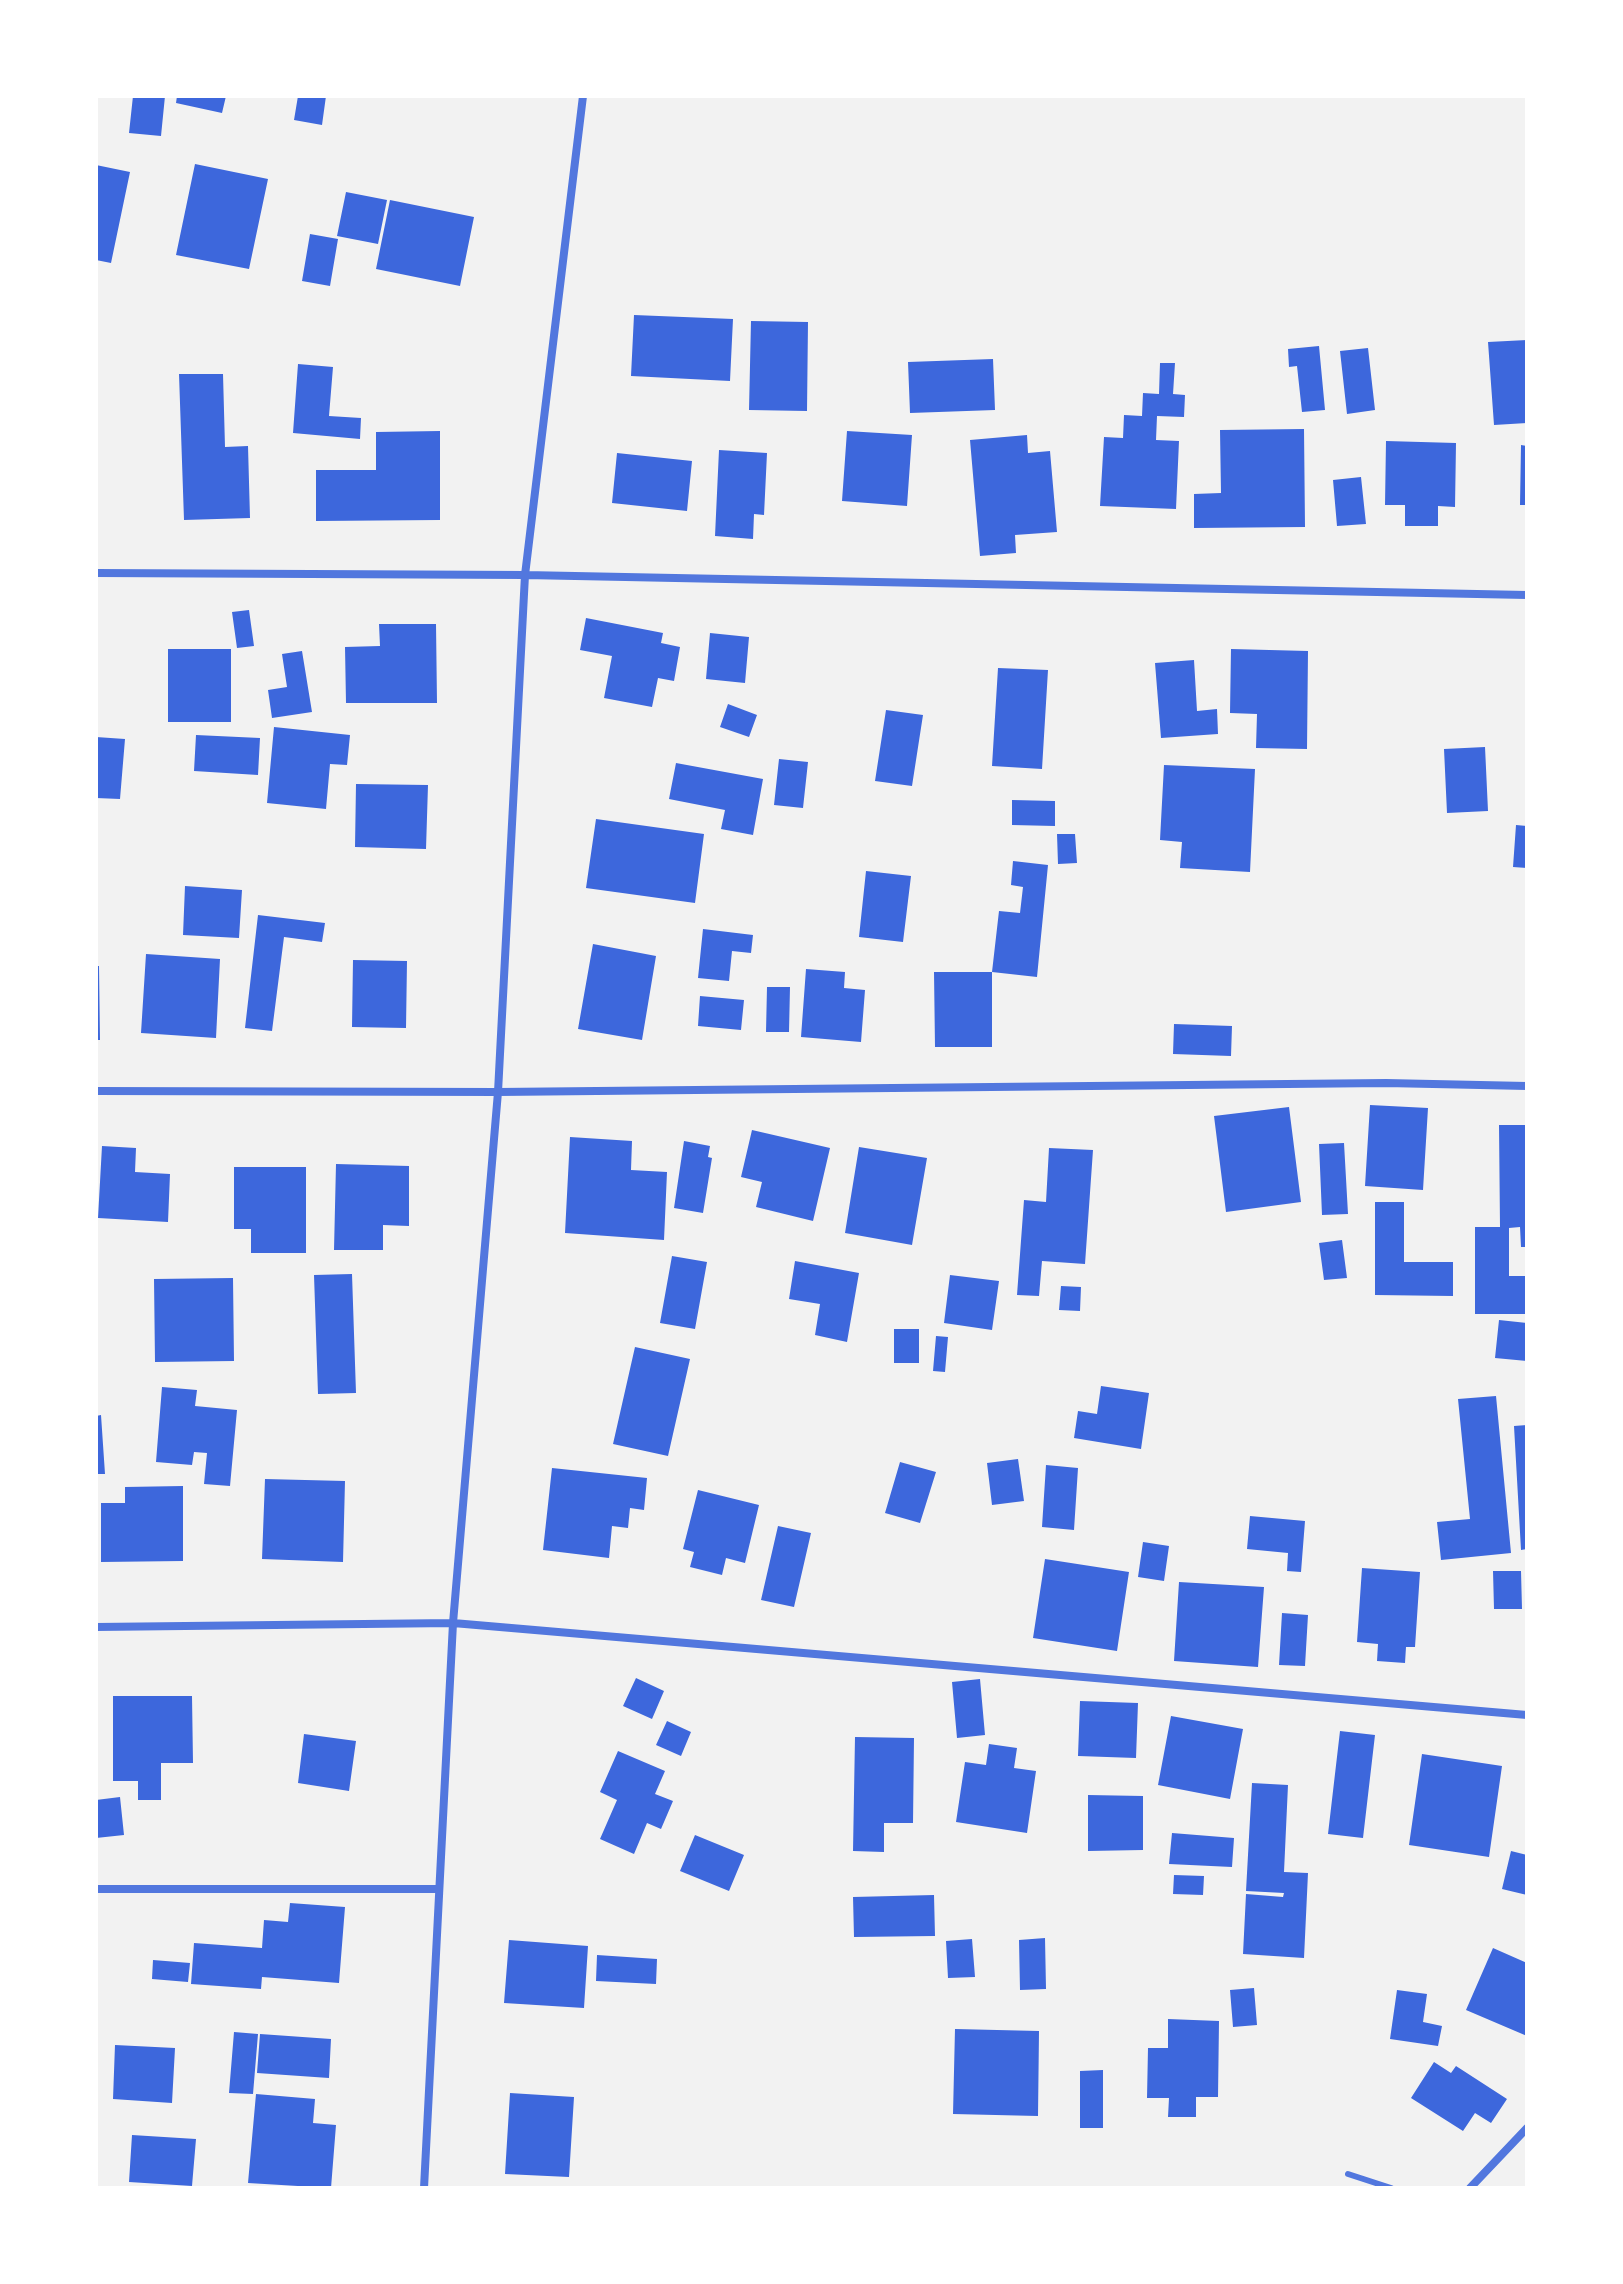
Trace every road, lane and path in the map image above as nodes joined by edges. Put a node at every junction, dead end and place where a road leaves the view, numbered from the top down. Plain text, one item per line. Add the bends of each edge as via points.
1 (583, 96) edge
2 (96, 573) edge
3 (525, 575) junction
4 (1527, 595) edge
5 (1527, 1086) edge
6 (96, 1091) edge
7 (498, 1092) junction
8 (453, 1623) junction
9 (96, 1627) edge
10 (1527, 1715) edge
11 (96, 1889) edge
12 (439, 1889) junction
13 (1527, 2128) edge
14 (1348, 2174) dead end
15 (424, 2188) edge
16 (1391, 2188) edge
17 (1470, 2188) edge

1 - 3 street
2 - 3 street
3 - 4 street
3 - 7 street
5 - 7 street
6 - 7 street
7 - 8 street
8 - 9 street
8 - 10 street
8 - 12 street
11 - 12 street
12 - 15 street
13 - 17 street
14 - 16 lane

